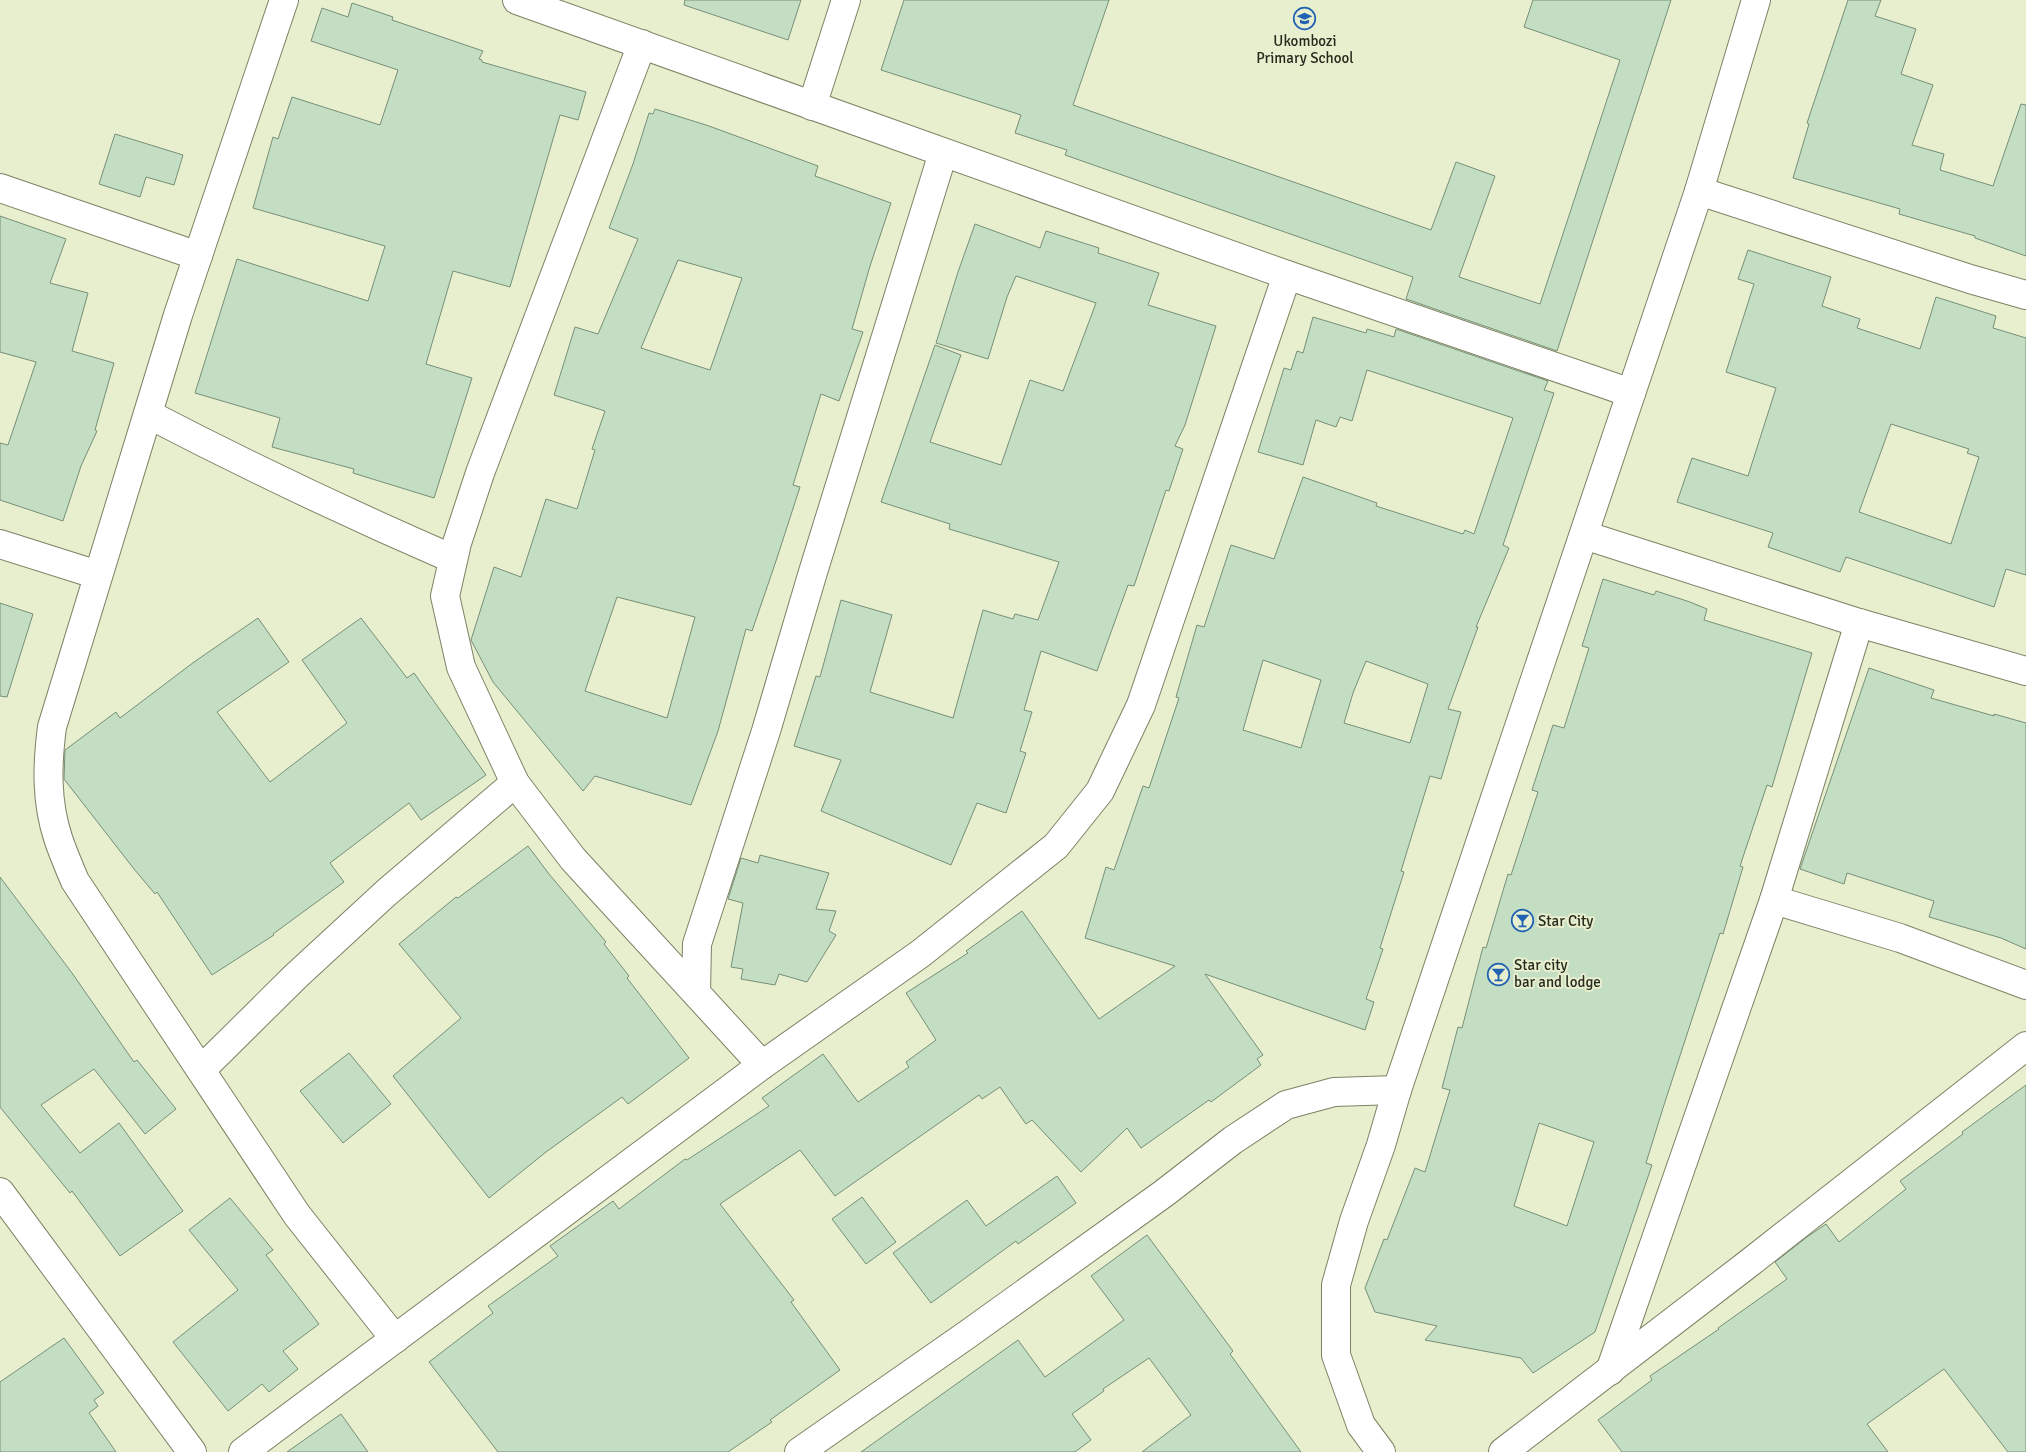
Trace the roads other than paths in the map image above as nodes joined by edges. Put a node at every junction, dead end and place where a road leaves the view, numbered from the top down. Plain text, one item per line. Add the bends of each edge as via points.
1 (284, 0) edge
2 (516, 0) edge
3 (846, 0) edge
4 (1756, 0) edge
5 (642, 44) junction
6 (812, 106) junction
7 (943, 153) junction
8 (0, 188) edge
9 (1699, 191) junction
10 (198, 256) junction
11 (1287, 275) junction
12 (2026, 294) edge
13 (1631, 393) junction
14 (148, 414) junction
15 (1584, 535) junction
16 (0, 544) edge
17 (453, 559) junction
18 (98, 575) junction
19 (1859, 623) junction
20 (2026, 672) edge
21 (515, 783) junction
22 (1774, 900) junction
23 (2026, 985) edge
24 (696, 992) junction
25 (2026, 1046) edge
26 (762, 1065) junction
27 (201, 1070) junction
28 (1397, 1090) junction
29 (0, 1192) edge
30 (395, 1339) junction
31 (1610, 1371) junction
32 (192, 1452) edge
33 (243, 1452) edge
34 (799, 1452) edge
35 (1380, 1452) edge
36 (1503, 1452) edge

1 - 10 street
2 - 5 street
3 - 6 street
4 - 9 street
5 - 6 street
5 - 17 street via 480,473
6 - 7 street
7 - 11 street
7 - 24 street via 766,731 697,944
8 - 10 street
9 - 12 street via 1970,279
9 - 13 street
10 - 14 street
11 - 13 street
11 - 26 street via 1141,705 1100,790 1056,846 920,954
13 - 15 street
14 - 17 street via 228,456
14 - 18 street
15 - 19 street
15 - 28 street
16 - 18 street
17 - 21 street via 445,596 460,667
18 - 27 street via 52,727 47,759 48,794 58,837 75,881
19 - 20 street
19 - 22 street
21 - 24 street via 573,859
21 - 27 street via 386,893
22 - 23 street via 1900,938
22 - 31 street
24 - 26 street
25 - 31 street
26 - 30 street
27 - 30 street via 297,1215
28 - 34 street via 1334,1092 1286,1105
28 - 35 street via 1336,1285 1336,1355 1361,1425
29 - 32 street
30 - 33 street
31 - 36 street

